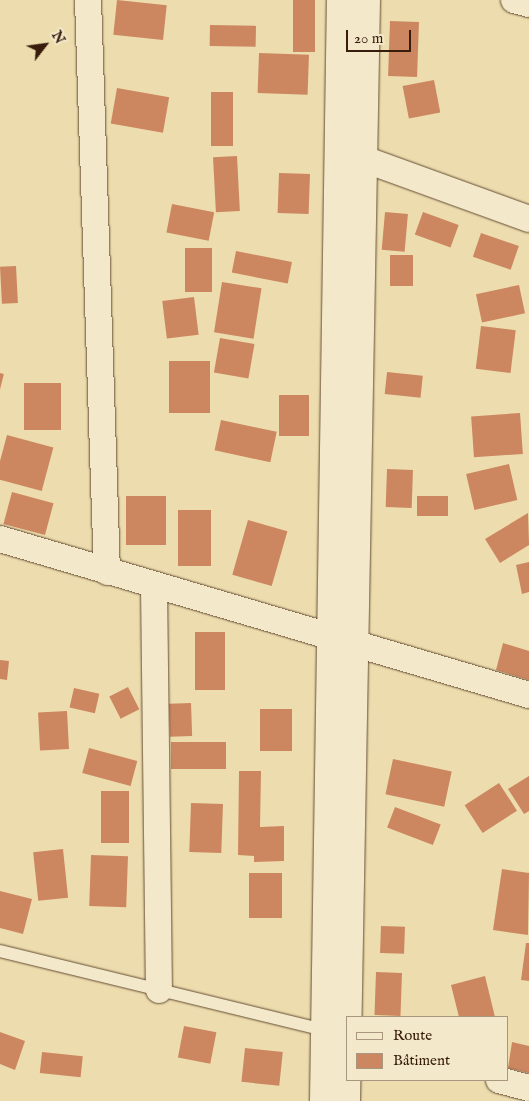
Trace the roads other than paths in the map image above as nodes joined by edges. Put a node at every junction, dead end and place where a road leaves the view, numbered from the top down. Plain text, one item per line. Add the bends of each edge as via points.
1 (88, 0) edge
2 (342, 0) edge
3 (366, 0) edge
4 (514, 0) edge
5 (529, 4) edge
6 (353, 156) junction
7 (529, 219) edge
8 (0, 539) edge
9 (107, 572) junction
10 (154, 586) junction
11 (329, 636) junction
12 (355, 644) junction
13 (529, 695) edge
14 (0, 951) edge
15 (160, 990) junction
16 (340, 1034) edge
17 (503, 1081) edge
18 (529, 1088) edge
19 (324, 1101) edge
20 (346, 1101) edge

1 - 9 street
2 - 6 main road
3 - 6 main road
4 - 5 street
6 - 7 street
6 - 11 main road
6 - 12 main road
8 - 9 street
9 - 10 street
10 - 11 street
10 - 15 street
11 - 12 street
11 - 16 main road
12 - 13 street
12 - 16 main road
14 - 15 lane
15 - 16 lane
16 - 19 main road
16 - 20 main road
17 - 18 street

